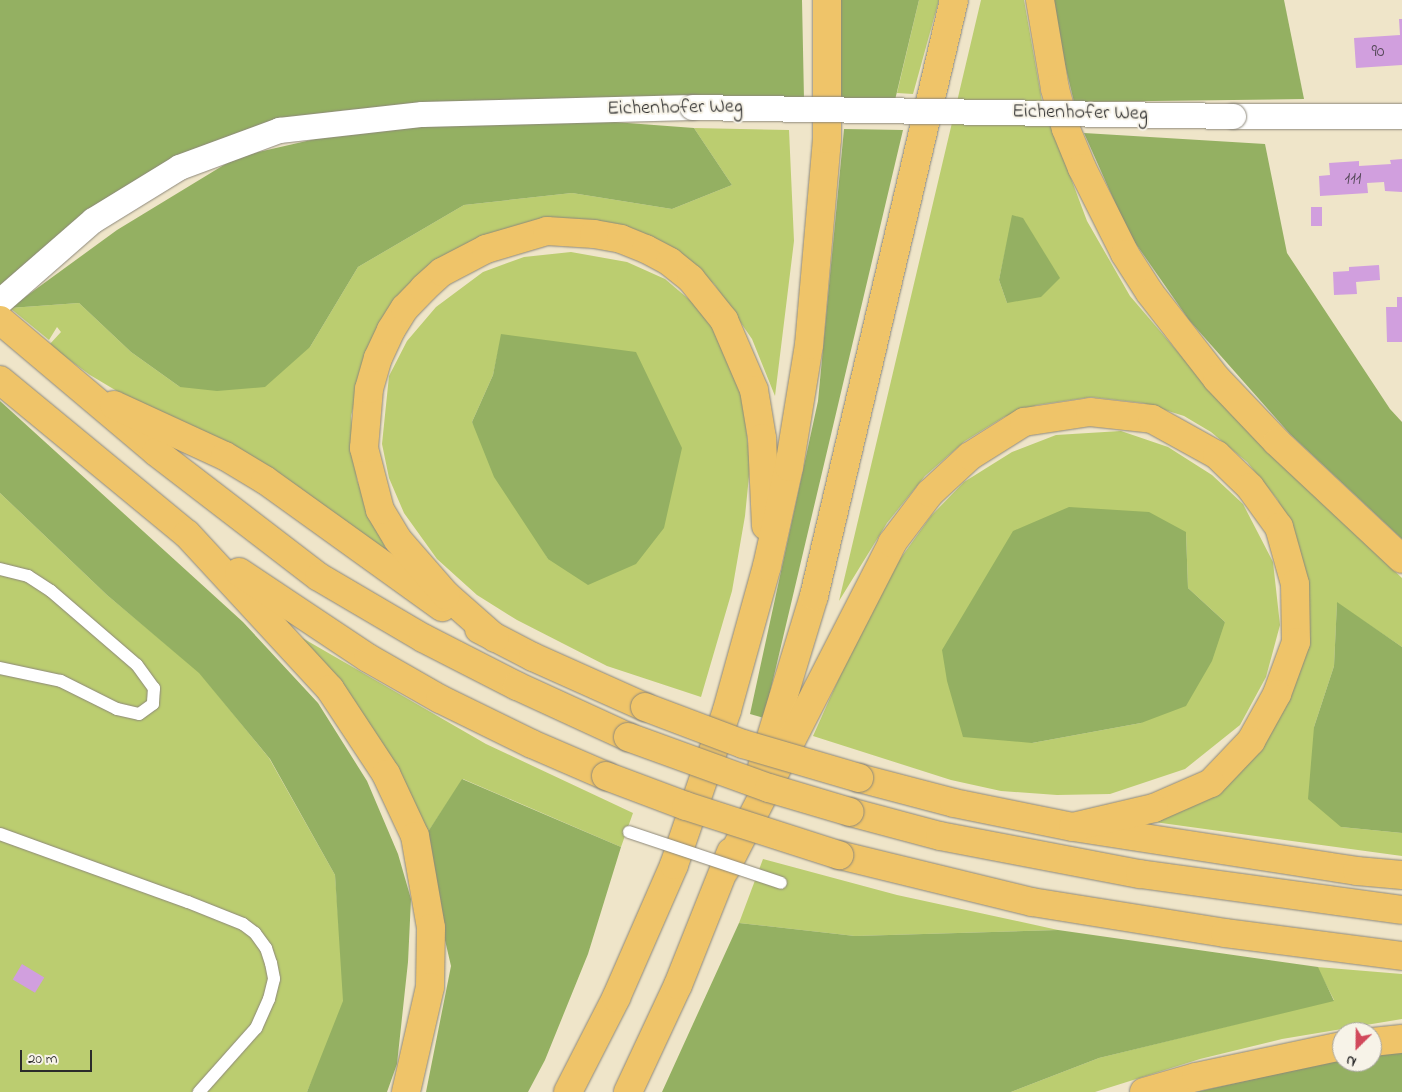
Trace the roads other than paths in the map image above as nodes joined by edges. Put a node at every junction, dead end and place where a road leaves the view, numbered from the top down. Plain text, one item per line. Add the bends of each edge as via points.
1 (827, 0) edge
2 (954, 0) edge
3 (1040, 0) edge
4 (1402, 116) edge
5 (0, 300) edge
6 (0, 320) edge
7 (5, 385) edge
8 (83, 391) junction
9 (187, 534) junction
10 (1402, 559) edge
11 (767, 566) junction
12 (0, 569) edge
13 (495, 638) junction
14 (0, 668) edge
15 (1073, 828) junction
16 (629, 832) dead end
17 (0, 834) edge
18 (725, 870) junction
19 (1402, 875) edge
20 (781, 883) dead end
21 (1402, 910) edge
22 (1402, 956) edge
23 (1402, 1039) edge
24 (1382, 1041) edge
25 (1332, 1048) edge
26 (200, 1092) edge
27 (406, 1092) edge
28 (568, 1092) edge
29 (628, 1092) edge
30 (1144, 1092) edge

1 - 11 main road via 827,139 809,345 789,467
2 - 18 main road via 814,596 777,724
3 - 10 main road via 1053,79 1066,129 1124,254 1150,293 1218,379 1277,442
4 - 5 street, Eichenhofer Weg, bridge via 692,106 422,114 279,130 179,167 93,220
6 - 8 main road
7 - 9 main road
8 - 13 main road via 225,456 289,497 428,598
8 - 21 main road, bridge via 156,452 319,577 423,638 628,737 769,788 940,836 1140,874
9 - 22 main road, bridge via 289,607 368,658 494,727 606,776 686,806 839,855 1032,902
9 - 27 main road via 330,689 386,774 415,836 430,928 430,987
11 - 13 main road via 760,415 737,344 706,295 670,262 621,238 566,231 506,241 442,272 405,308 378,358 364,420 364,448 371,484 380,510 398,540 446,595
11 - 28 main road via 727,710 674,865 616,998
12 - 14 lane via 28,576 44,586 137,665 154,688 154,704 139,714 117,709 61,681
13 - 15 main road, bridge via 645,707 743,744 954,803
15 - 18 main road via 1154,808 1211,783 1251,741 1277,694 1296,642 1295,584 1279,527 1250,487 1217,455 1152,419 1090,412 1024,422 970,456 930,493 892,543
15 - 19 main road
16 - 20 lane, bridge
17 - 26 lane via 188,902 244,924 255,933 266,948 271,963 274,979 269,999 256,1028
18 - 29 main road
23 - 24 main road
25 - 30 main road via 1196,1077

